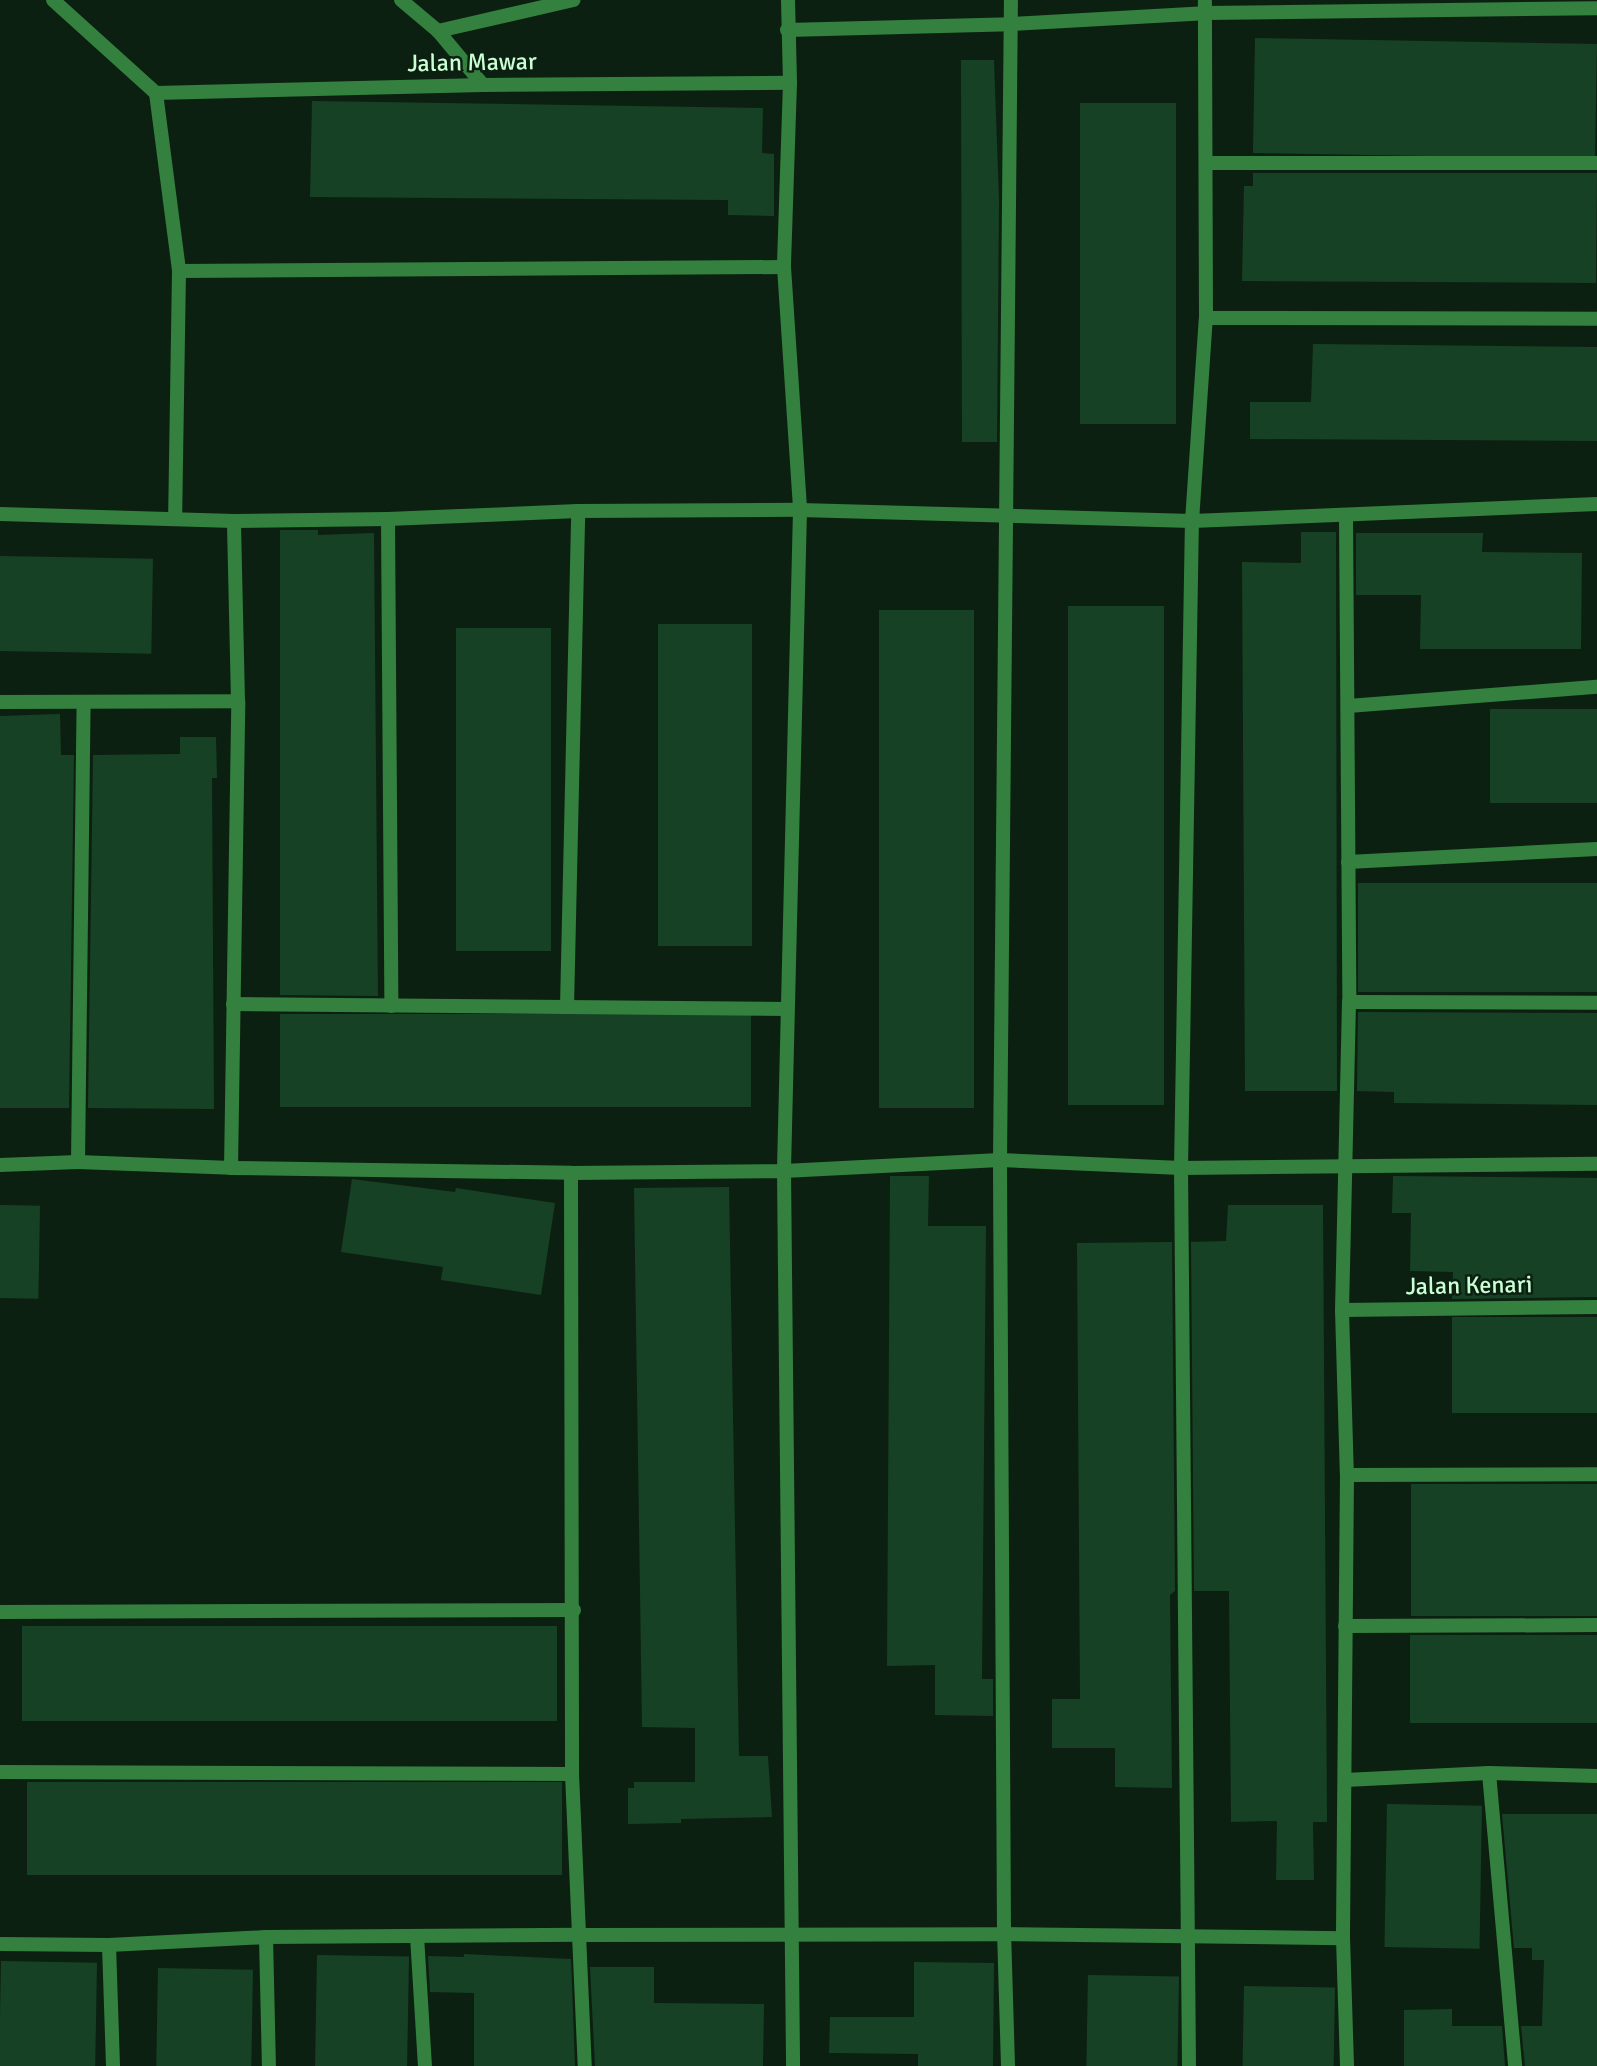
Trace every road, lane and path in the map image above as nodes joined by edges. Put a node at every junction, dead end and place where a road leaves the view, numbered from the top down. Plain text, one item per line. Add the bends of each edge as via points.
1 (52, 0) edge
2 (401, 0) edge
3 (573, 0) edge
4 (788, 0) edge
5 (1011, 0) edge
6 (1205, 6) edge
7 (1597, 8) edge
8 (1010, 24) junction
9 (787, 30) junction
10 (438, 31) junction
11 (790, 83) junction
12 (482, 85) junction
13 (156, 93) junction
14 (1208, 163) junction
15 (1597, 163) edge
16 (785, 267) junction
17 (179, 271) junction
18 (1206, 318) junction
19 (1597, 319) edge
20 (1597, 504) edge
21 (800, 510) junction
22 (578, 511) junction
23 (0, 514) edge
24 (1346, 516) junction
25 (1005, 518) junction
26 (176, 519) junction
27 (388, 519) junction
28 (234, 521) junction
29 (1192, 521) junction
30 (1597, 687) edge
31 (237, 701) junction
32 (0, 702) edge
33 (84, 703) junction
34 (1348, 706) junction
35 (1597, 849) edge
36 (1349, 862) junction
37 (1349, 1002) junction
38 (1597, 1003) edge
39 (233, 1004) junction
40 (391, 1006) junction
41 (567, 1007) junction
42 (787, 1009) junction
43 (1000, 1160) junction
44 (78, 1162) junction
45 (1345, 1164) junction
46 (1597, 1164) edge
47 (0, 1165) edge
48 (231, 1168) junction
49 (1181, 1168) junction
50 (783, 1171) junction
51 (571, 1172) junction
52 (1597, 1307) edge
53 (1342, 1310) junction
54 (1597, 1474) edge
55 (1347, 1475) junction
56 (574, 1611) junction
57 (0, 1612) edge
58 (1597, 1625) edge
59 (1345, 1626) junction
60 (0, 1772) edge
61 (1489, 1773) junction
62 (572, 1774) junction
63 (1597, 1776) edge
64 (1345, 1780) junction
65 (1004, 1934) junction
66 (581, 1935) junction
67 (791, 1935) junction
68 (417, 1936) junction
69 (266, 1937) junction
70 (1187, 1937) junction
71 (1343, 1938) junction
72 (0, 1944) edge
73 (109, 1945) junction
74 (113, 2066) edge
75 (269, 2066) edge
76 (425, 2066) edge
77 (585, 2066) edge
78 (793, 2066) edge
79 (1008, 2066) edge
80 (1189, 2066) edge
81 (1347, 2066) edge
82 (1516, 2066) edge

1 - 13 street
2 - 10 street
3 - 10 street
4 - 9 street
5 - 8 street
6 - 7 street
6 - 8 street
6 - 14 street
8 - 9 street
8 - 25 street
9 - 11 street
10 - 12 street
11 - 12 street, Jalan Mawar
11 - 16 street
12 - 13 street, Jalan Mawar
13 - 17 street
14 - 15 street
14 - 18 street
16 - 17 street
16 - 21 street
17 - 26 street
18 - 19 street
18 - 29 street
20 - 24 street
21 - 22 street
21 - 25 street
21 - 42 street
22 - 27 street
22 - 41 street
23 - 26 street
24 - 29 street
24 - 34 street
25 - 29 street
25 - 43 street
26 - 28 street
27 - 28 street
27 - 40 street
28 - 31 street
29 - 49 street
30 - 34 street
31 - 33 street
31 - 39 street
32 - 33 street
33 - 44 street
34 - 36 street
35 - 36 street
36 - 37 street
37 - 38 street
37 - 45 street
39 - 40 street
39 - 48 street
40 - 41 street
41 - 42 street
42 - 50 street
43 - 49 street
43 - 50 street
43 - 65 street
44 - 47 street
44 - 48 street
45 - 46 street
45 - 49 street
45 - 53 street
48 - 51 street
49 - 70 street
50 - 51 street
50 - 67 street
51 - 56 street
52 - 53 street, Jalan Kenari
53 - 55 street
54 - 55 street
55 - 59 street
56 - 57 street
56 - 62 street
58 - 59 street
59 - 64 street
60 - 62 street
61 - 63 street
61 - 64 street
61 - 82 street
62 - 66 street
64 - 71 street
65 - 67 street
65 - 70 street
65 - 79 street
66 - 67 street
66 - 68 street
66 - 77 street
67 - 78 street
68 - 69 street
68 - 76 street
69 - 73 street
69 - 75 street
70 - 71 street
70 - 80 street
71 - 81 street
72 - 73 street
73 - 74 street

